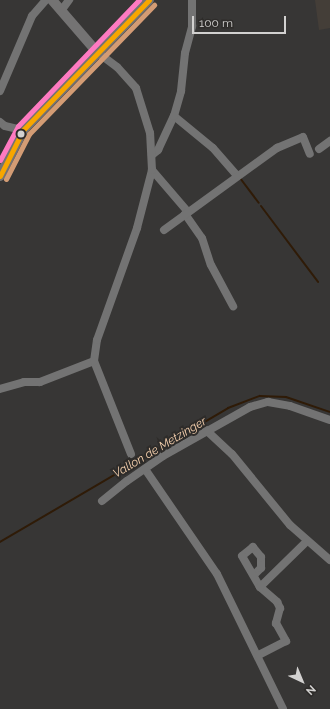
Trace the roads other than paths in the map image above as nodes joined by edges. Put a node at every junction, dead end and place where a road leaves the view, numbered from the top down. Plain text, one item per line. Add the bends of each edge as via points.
1 (46, 0) edge
2 (52, 0) edge
3 (69, 0) edge
4 (150, 0) edge
5 (192, 0) edge
6 (61, 11) junction
7 (97, 52) junction
8 (0, 91) edge
9 (174, 116) junction
10 (0, 122) edge
11 (23, 130) junction
12 (330, 141) edge
13 (319, 149) dead end
14 (152, 154) junction
15 (310, 154) dead end
16 (152, 170) junction
17 (0, 176) edge
18 (237, 176) junction
19 (186, 213) junction
20 (164, 230) dead end
21 (233, 306) dead end
22 (94, 361) junction
23 (0, 389) edge
24 (330, 420) edge
25 (206, 430) junction
26 (131, 454) dead end
27 (145, 469) junction
28 (102, 501) dead end
29 (307, 542) junction
30 (330, 560) edge
31 (254, 575) dead end
32 (260, 587) junction
33 (258, 655) junction
34 (283, 709) edge

1 - 8 street via 29,22
2 - 6 main road
3 - 6 street
4 - 7 main road
5 - 9 street via 192,26
6 - 7 main road
7 - 11 main road
7 - 14 street via 117,67 136,88 150,133
9 - 14 street via 158,150
9 - 18 street via 212,148
10 - 11 street via 5,126
11 - 17 main road
12 - 13 street
14 - 16 street
15 - 18 street via 303,137 277,148
16 - 19 street
16 - 22 street via 137,228 97,340
18 - 19 street
19 - 20 street
19 - 21 street via 202,238 211,265
22 - 23 street via 40,382 24,382
22 - 26 street
24 - 25 street via 290,406 268,402 250,407
25 - 27 street
25 - 29 street via 232,454
27 - 28 street
27 - 33 street via 217,574
29 - 30 street
29 - 32 street
31 - 32 street
32 - 33 street via 280,608 276,623 286,641
33 - 34 street via 271,688

